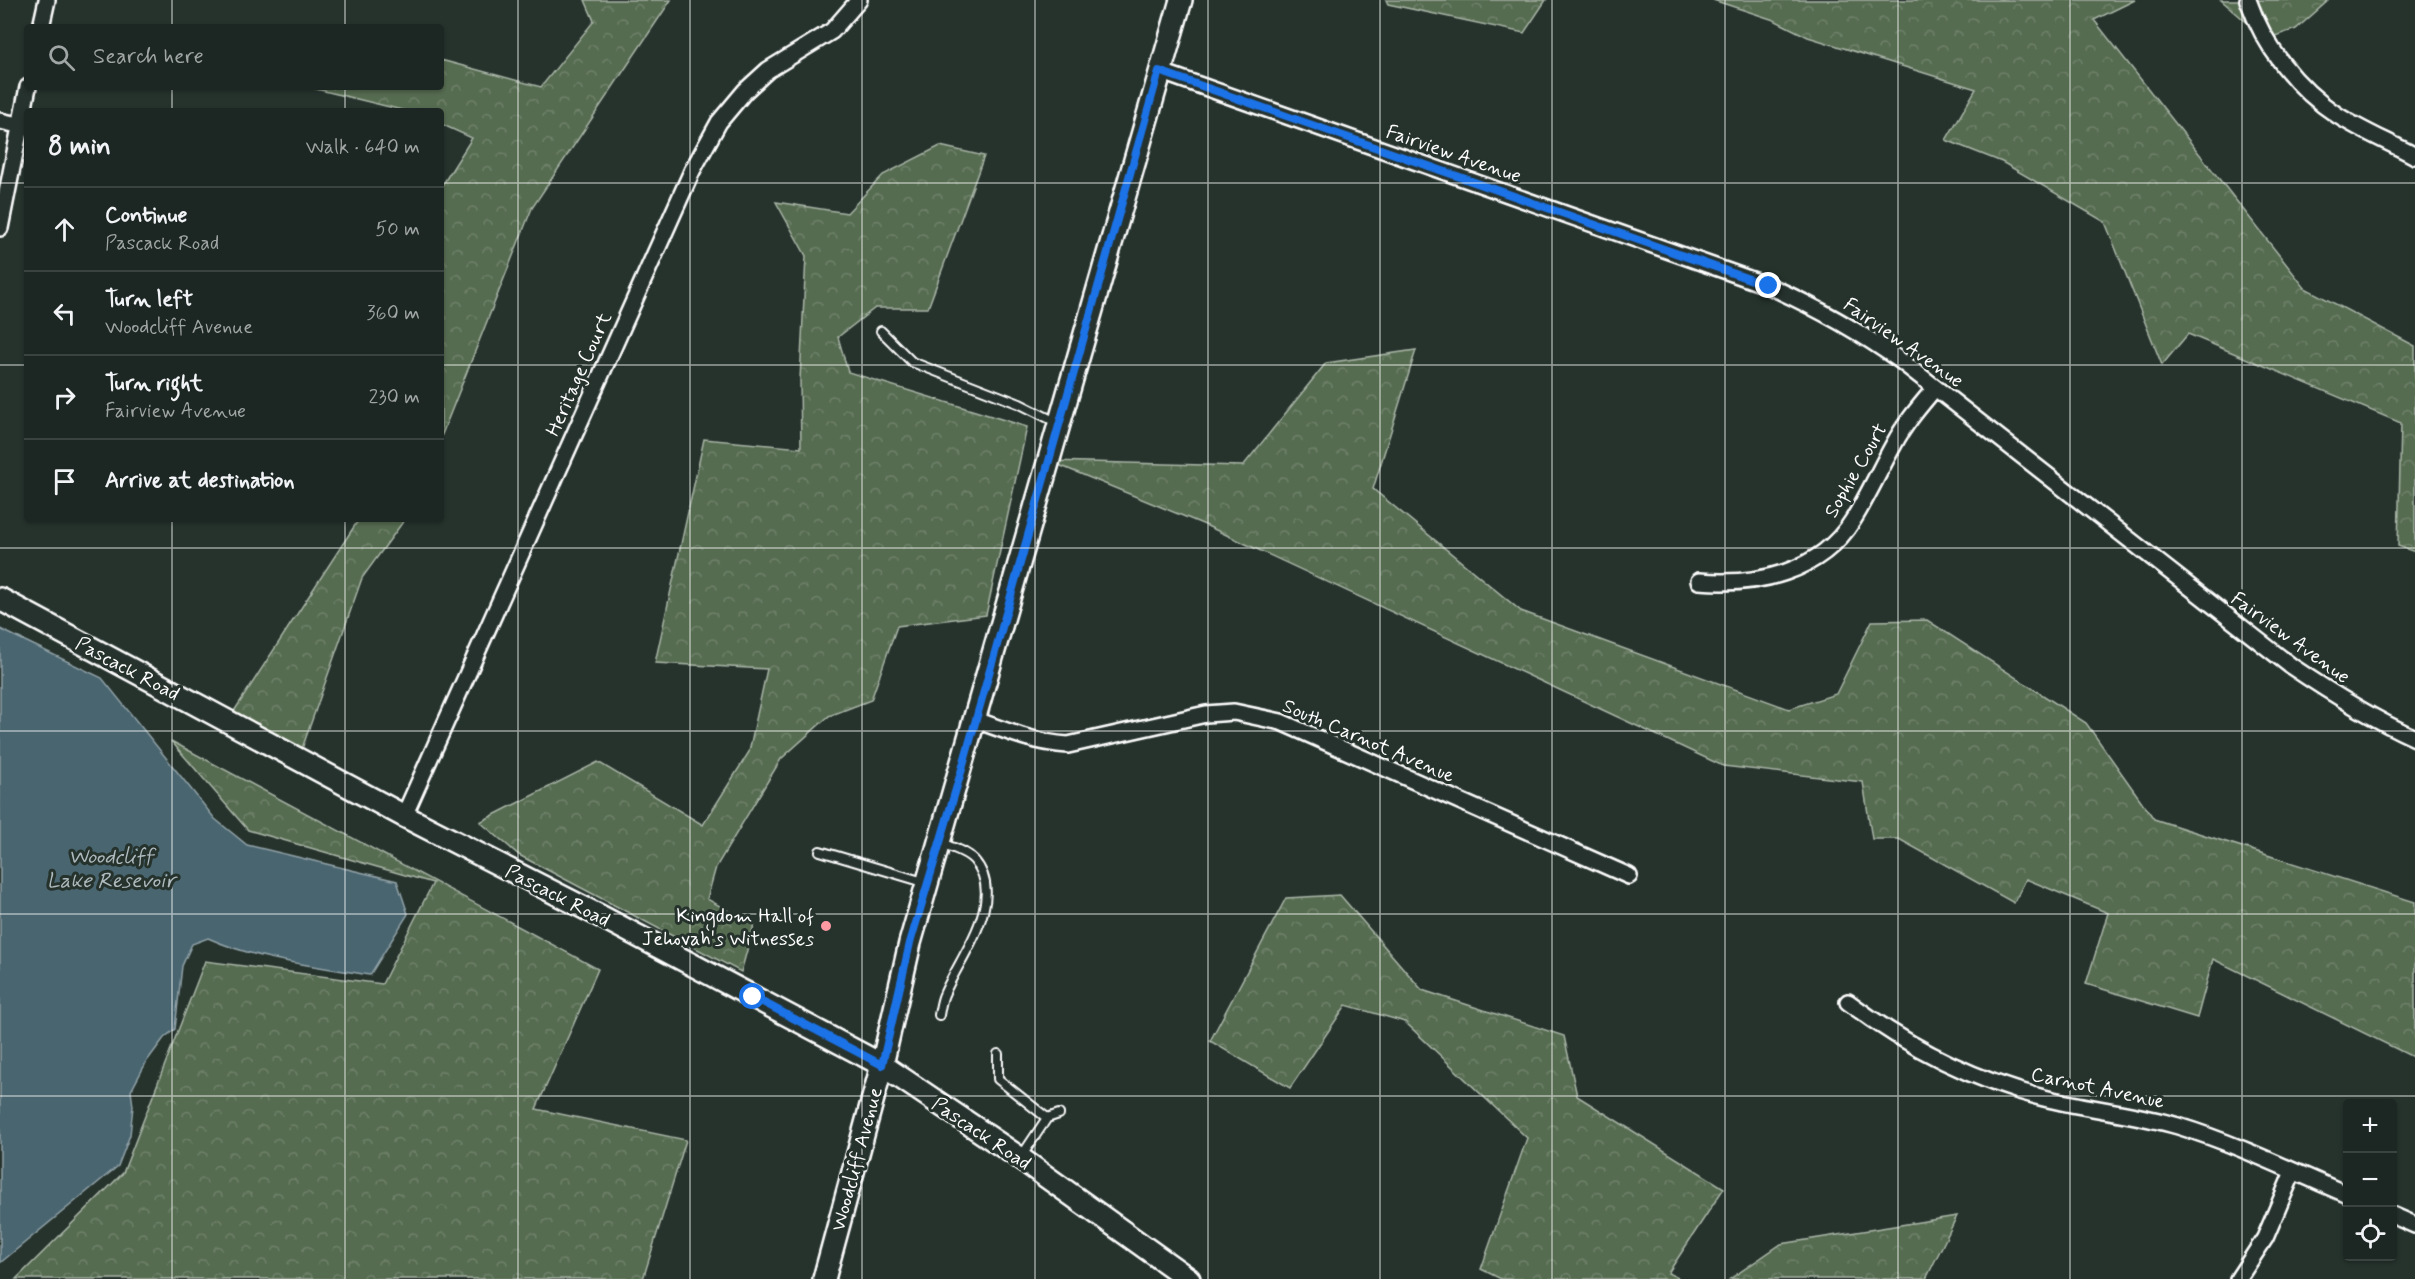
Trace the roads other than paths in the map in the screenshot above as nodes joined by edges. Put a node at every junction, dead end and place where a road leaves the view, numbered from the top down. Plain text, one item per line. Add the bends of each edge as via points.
1 (47, 0) edge
2 (859, 0) edge
3 (1181, 0) edge
4 (2248, 0) edge
5 (42, 24) edge
6 (1159, 71) junction
7 (28, 90) edge
8 (25, 108) edge
9 (0, 121) edge
10 (23, 127) edge
11 (2415, 156) edge
12 (0, 228) edge
13 (880, 331) dead end
14 (1935, 388) junction
15 (1060, 423) junction
16 (1699, 581) dead end
17 (0, 599) edge
18 (976, 720) junction
19 (2415, 738) edge
20 (404, 816) junction
21 (940, 843) junction
22 (820, 852) dead end
23 (1629, 876) dead end
24 (928, 883) junction
25 (1848, 1002) dead end
26 (939, 1015) dead end
27 (998, 1054) dead end
28 (882, 1065) junction
29 (1059, 1114) dead end
30 (1047, 1118) junction
31 (1020, 1158) junction
32 (2293, 1172) junction
33 (2343, 1194) edge
34 (2397, 1217) edge
35 (2415, 1225) edge
36 (824, 1279) edge
37 (1189, 1279) edge
38 (2238, 1279) edge

1 - 5 street
2 - 20 street, Heritage Court via 832,31 768,70 719,122 692,171
3 - 6 street, Woodcliff Avenue
4 - 11 street via 2266,39 2307,91 2352,124
6 - 14 street, Fairview Avenue via 1769,286 1865,335
6 - 15 street, Woodcliff Avenue
7 - 8 street
9 - 10 street
10 - 12 street
13 - 15 lane via 912,362
14 - 16 street, Sophie Court via 1904,428 1852,522 1836,542 1794,571 1769,578
14 - 19 street, Fairview Avenue via 2291,666 2342,700
15 - 18 street, Woodcliff Avenue
17 - 20 street, Pascack Road
18 - 21 street, Woodcliff Avenue
18 - 23 street, South Carnot Avenue via 1028,739 1068,745 1206,714 1234,712 1281,722
20 - 28 street, Pascack Road
21 - 24 street, Woodcliff Avenue
21 - 26 lane via 974,860 986,894 979,928 943,995
22 - 24 lane
24 - 28 street, Woodcliff Avenue
25 - 32 street, Carnot Avenue via 1911,1045 1996,1084 2178,1126
27 - 30 lane via 998,1079
28 - 31 street, Pascack Road
28 - 36 street, Woodcliff Avenue
29 - 30 lane
30 - 31 lane
31 - 37 street, Pascack Road
32 - 33 street, Carnot Avenue
32 - 38 street via 2265,1238
34 - 35 street

